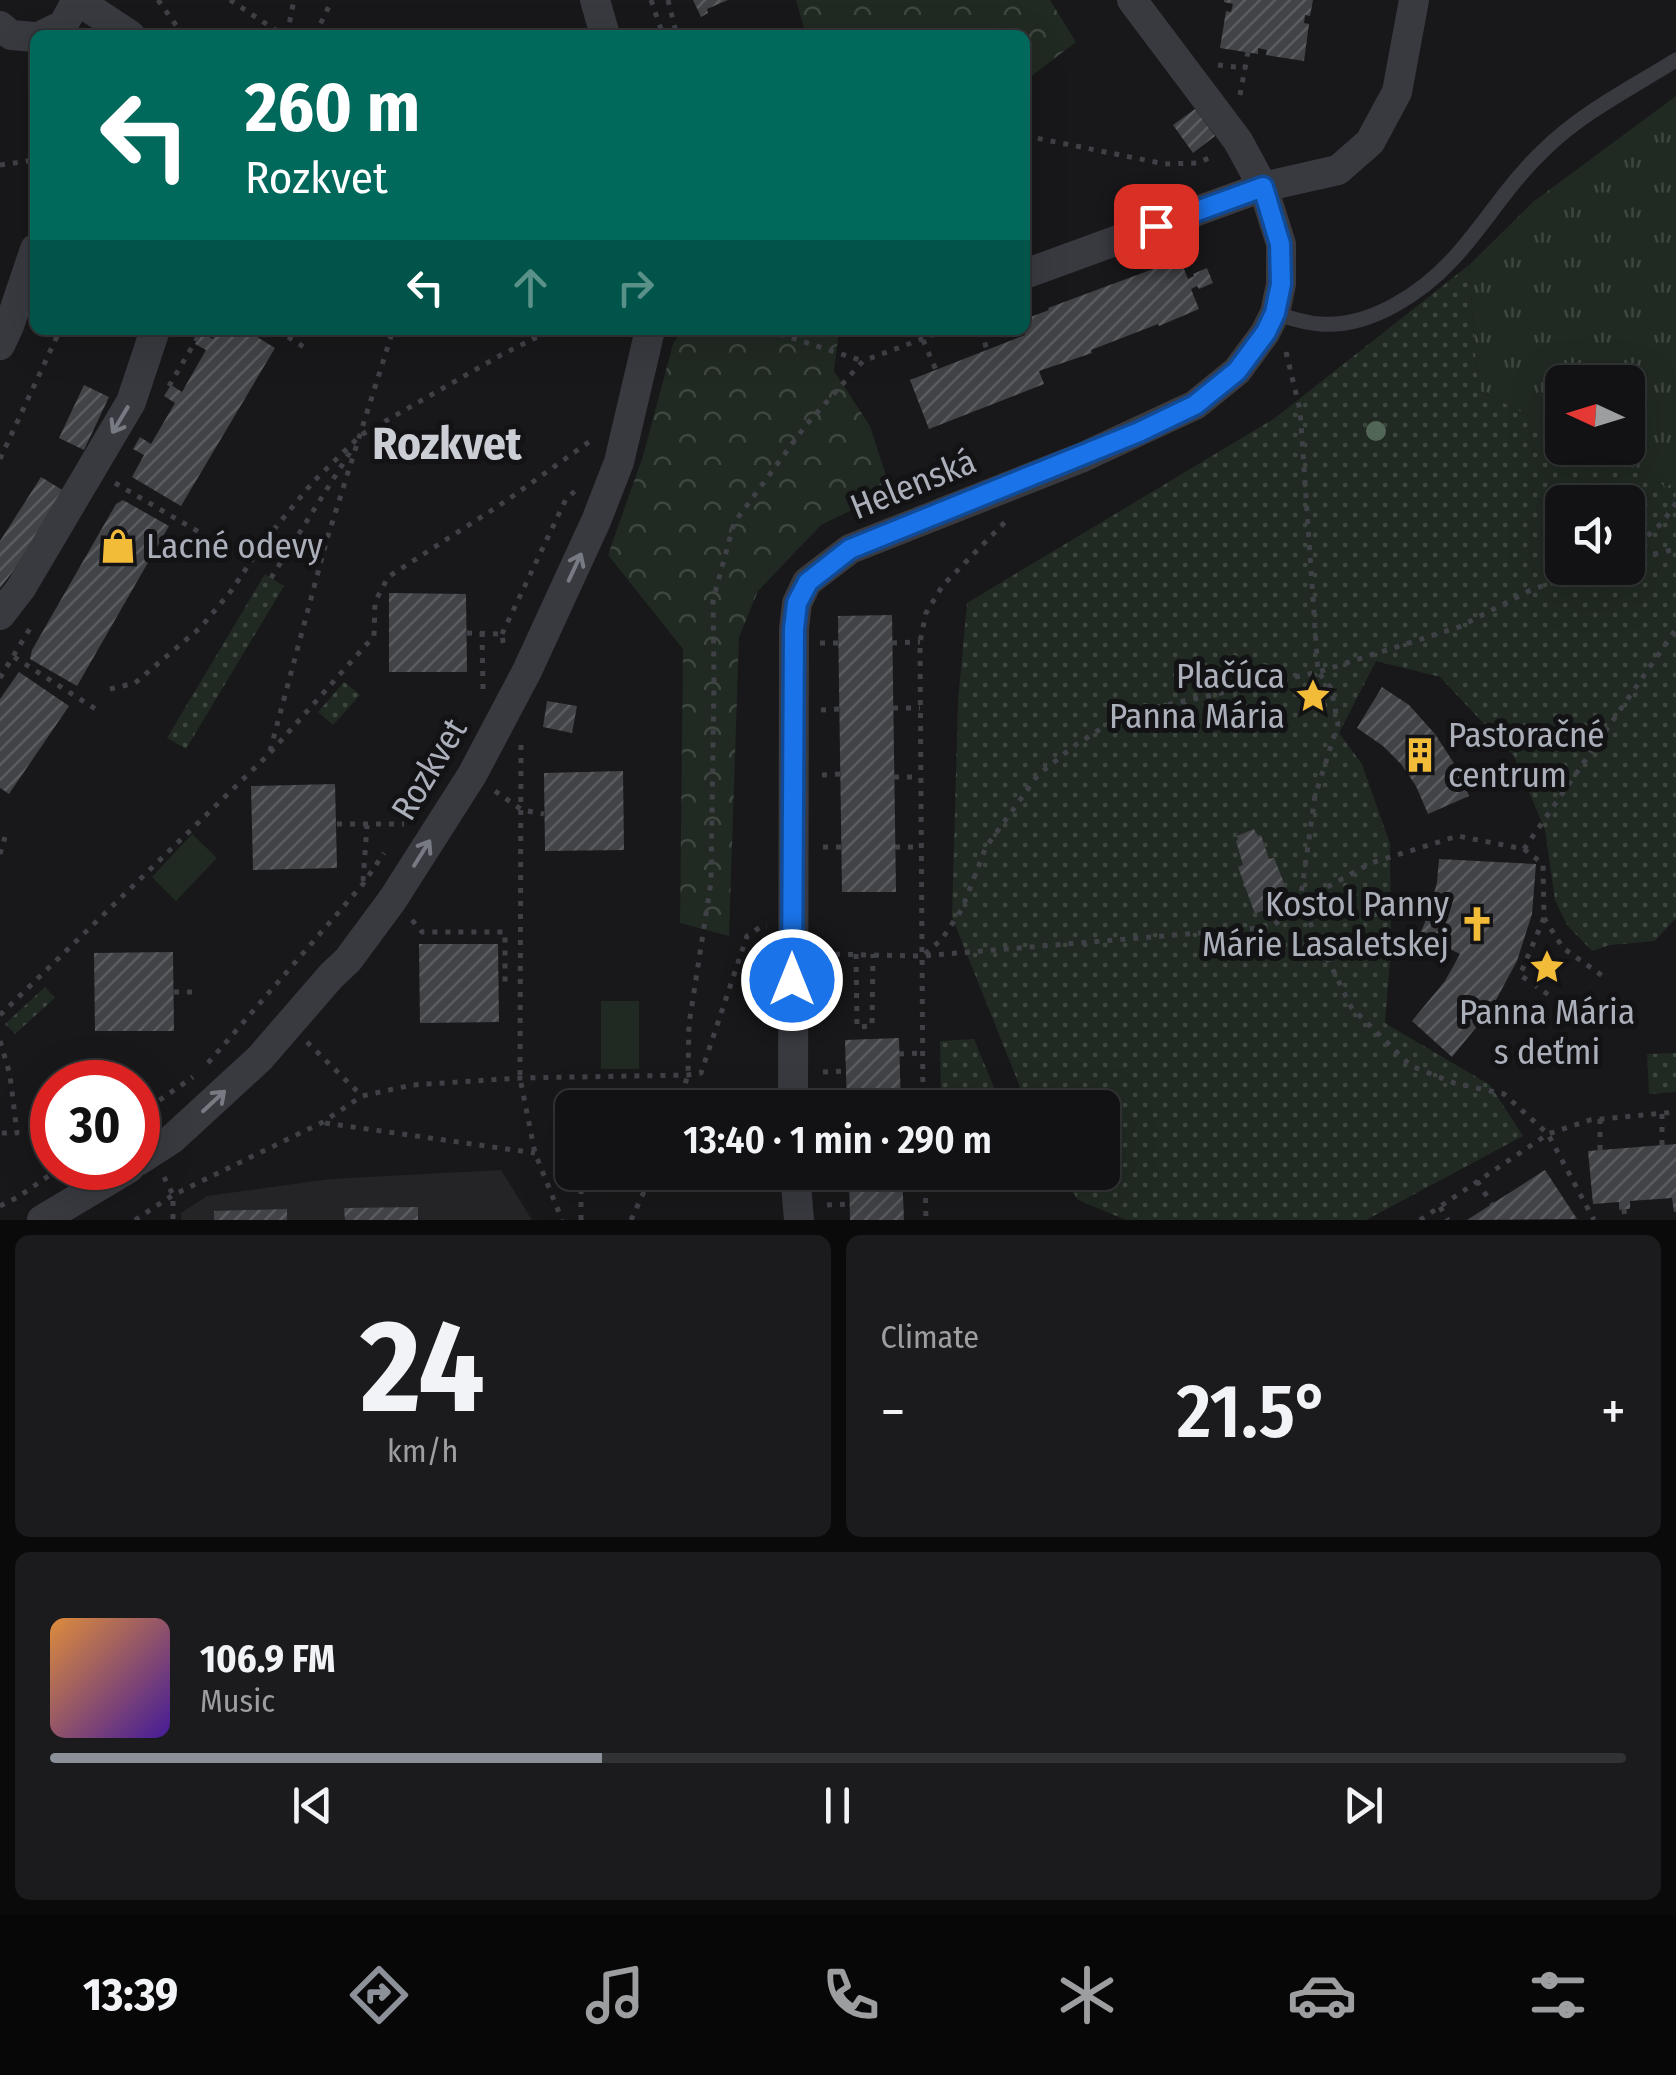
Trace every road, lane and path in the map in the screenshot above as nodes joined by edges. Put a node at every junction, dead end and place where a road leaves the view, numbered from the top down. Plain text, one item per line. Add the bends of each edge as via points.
1 (77, 0) edge
2 (158, 0) edge
3 (230, 0) edge
4 (294, 0) edge
5 (332, 0) edge
6 (595, 0) edge
7 (651, 0) edge
8 (668, 0) edge
9 (1132, 0) edge
10 (1414, 0) edge
11 (0, 26) edge
12 (52, 30) edge
13 (122, 30) edge
14 (179, 30) edge
15 (277, 30) edge
16 (286, 30) edge
17 (317, 30) edge
18 (604, 30) edge
19 (664, 30) edge
20 (672, 30) edge
21 (30, 37) edge
22 (1248, 52) dead end
23 (1676, 60) edge
24 (1203, 63) dead end
25 (1245, 68) junction
26 (1240, 98) dead end
27 (1030, 139) edge
28 (1241, 145) junction
29 (30, 161) edge
30 (0, 166) edge
31 (1263, 187) junction
32 (30, 263) edge
33 (1030, 272) edge
34 (1275, 313) junction
35 (58, 335) edge
36 (153, 335) edge
37 (285, 335) edge
38 (391, 335) edge
39 (541, 335) edge
40 (649, 335) edge
41 (782, 335) edge
42 (934, 335) edge
43 (982, 335) edge
44 (923, 340) junction
45 (0, 345) edge
46 (307, 348) dead end
47 (987, 350) dead end
48 (863, 361) junction
49 (1276, 362) dead end
50 (936, 370) dead end
51 (606, 430) dead end
52 (361, 435) junction
53 (0, 459) edge
54 (113, 482) dead end
55 (578, 489) dead end
56 (1676, 503) edge
57 (1009, 518) dead end
58 (204, 535) dead end
59 (1645, 540) edge
60 (1676, 550) edge
61 (1645, 554) edge
62 (271, 578) dead end
63 (1546, 585) edge
64 (0, 615) edge
65 (1676, 629) edge
66 (482, 632) junction
67 (467, 633) dead end
68 (502, 634) junction
69 (920, 642) junction
70 (892, 643) dead end
71 (504, 654) dead end
72 (14, 656) dead end
73 (1318, 672) junction
74 (110, 689) dead end
75 (893, 708) dead end
76 (920, 708) junction
77 (840, 709) dead end
78 (97, 710) dead end
79 (813, 710) dead end
80 (500, 723) junction
81 (269, 754) junction
82 (841, 774) dead end
83 (472, 775) junction
84 (814, 775) dead end
85 (894, 777) dead end
86 (920, 777) junction
87 (522, 810) junction
88 (544, 814) dead end
89 (337, 824) dead end
90 (367, 825) junction
91 (5, 837) dead end
92 (815, 847) dead end
93 (842, 847) dead end
94 (895, 847) dead end
95 (920, 847) junction
96 (1524, 849) junction
97 (0, 854) edge
98 (363, 884) junction
99 (1300, 902) junction
100 (1544, 918) junction
101 (793, 926) junction
102 (422, 932) dead end
103 (814, 954) dead end
104 (856, 954) junction
105 (874, 954) junction
106 (922, 956) junction
107 (1604, 977) dead end
108 (520, 982) junction
109 (174, 992) dead end
110 (200, 992) dead end
111 (1559, 1002) dead end
112 (0, 1015) edge
113 (0, 1041) edge
114 (306, 1041) dead end
115 (922, 1052) junction
116 (899, 1054) dead end
117 (815, 1072) dead end
118 (846, 1072) dead end
119 (688, 1075) junction
120 (520, 1078) junction
121 (683, 1090) edge
122 (794, 1090) edge
123 (923, 1090) edge
124 (362, 1096) junction
125 (160, 1100) edge
126 (1676, 1112) edge
127 (1662, 1114) junction
128 (1600, 1119) junction
129 (323, 1122) junction
130 (0, 1133) edge
131 (1548, 1134) junction
132 (1662, 1144) dead end
133 (160, 1147) edge
134 (1600, 1150) dead end
135 (535, 1153) junction
136 (1477, 1181) junction
137 (160, 1182) edge
138 (30, 1188) edge
139 (90, 1190) edge
140 (581, 1190) edge
141 (645, 1190) edge
142 (925, 1190) edge
143 (173, 1195) junction
144 (850, 1204) dead end
145 (1492, 1204) dead end
146 (0, 1206) edge
147 (1440, 1207) junction
148 (1624, 1210) dead end
149 (808, 1213) edge
150 (42, 1220) edge
151 (135, 1220) edge
152 (173, 1220) edge
153 (562, 1220) edge
154 (581, 1220) edge
155 (631, 1220) edge
156 (926, 1220) edge
157 (1420, 1220) edge
158 (1448, 1220) edge
159 (1594, 1220) edge
160 (1625, 1220) edge

1 - 12 street
1 - 13 street
2 - 14 path
3 - 15 path
4 - 16 path
5 - 17 path
6 - 18 street
7 - 19 path
8 - 20 path
9 - 28 street, Helenská
10 - 31 street via 1397,92 1370,142 1338,170
11 - 21 street
22 - 25 path
23 - 34 lane via 1545,148 1456,256 1412,294 1339,324
24 - 25 path
25 - 26 path
27 - 28 path via 1165,164 1198,163
28 - 31 street, Helenská
29 - 30 path
31 - 33 street
31 - 34 street, Helenská via 1280,244
32 - 45 street
34 - 101 street, Helenská via 1237,371 1195,405 850,549 808,582 794,629
35 - 53 path
36 -> 64 street via 130,402
37 - 46 path
38 - 52 path
39 - 52 path
80 -> 40 street, Rozkvet via 619,462
41 - 48 path
42 - 44 path
43 - 47 path
44 - 48 path
44 - 50 path
48 - 119 path via 734,523 713,600 710,882
49 - 73 path via 1286,349 1300,410
51 - 81 path via 388,577 376,602 374,636
52 - 62 path
52 - 74 path via 266,538 200,628 135,683
52 - 81 path
54 - 58 path
55 - 68 path via 566,499
56 - 59 path
57 - 69 path via 943,584
60 - 61 path
63 - 73 path via 1458,626
65 - 96 path
66 - 67 path
66 - 68 path
66 - 80 path via 483,711
68 - 71 path
69 - 70 path
69 - 76 path
72 - 78 path
73 - 99 path via 1331,688 1338,724 1314,796
73 - 106 path via 1138,711 1074,746 1038,775 986,847 962,908
75 - 76 path
76 - 86 path
77 - 79 path
80 - 83 street, Rozkvet
80 - 87 path via 520,735
81 - 112 path
82 - 84 path
83 - 87 path
133 -> 83 street, Rozkvet via 260,1058 348,960
85 - 86 path
86 - 95 path
87 - 88 path
87 - 108 path
89 - 90 path
90 - 98 path
90 - 98 path via 404,824
91 - 97 path
92 - 93 path
94 - 95 path
95 - 106 path
96 - 99 path via 1458,836 1371,863
96 - 100 path via 1543,864
98 - 125 path via 200,1072
99 - 106 path via 1272,927
99 - 131 path via 1351,1007 1411,1066 1504,1094
100 - 107 path via 1563,948
100 - 111 path via 1520,975
101 - 119 path via 762,926 747,936 701,1073
101 - 122 street, Helenská
102 - 108 path via 505,932 502,983
103 - 104 path
104 - 105 path
104 - 105 path via 856,1027 872,1026
105 - 106 path
106 - 115 path
108 - 120 path
109 - 110 path
113 - 130 path via 17,1133
114 - 124 path
115 - 116 path
115 - 123 path
117 - 118 path
119 - 120 path
119 - 121 path
120 - 124 path via 412,1085
120 - 135 path
124 - 129 path
126 - 127 path
127 - 128 path
127 - 132 path
128 - 131 path
128 - 134 path
129 - 135 path
129 - 143 path
131 - 136 path
131 - 159 path
135 - 153 path
136 - 145 path
136 - 147 path
137 - 143 path
138 - 146 path
139 - 150 street, Rozkvet
140 - 154 path
141 - 155 path
142 - 156 path
143 - 151 path
143 - 152 path
144 - 149 path
147 - 157 path
147 - 158 path
148 - 160 path

